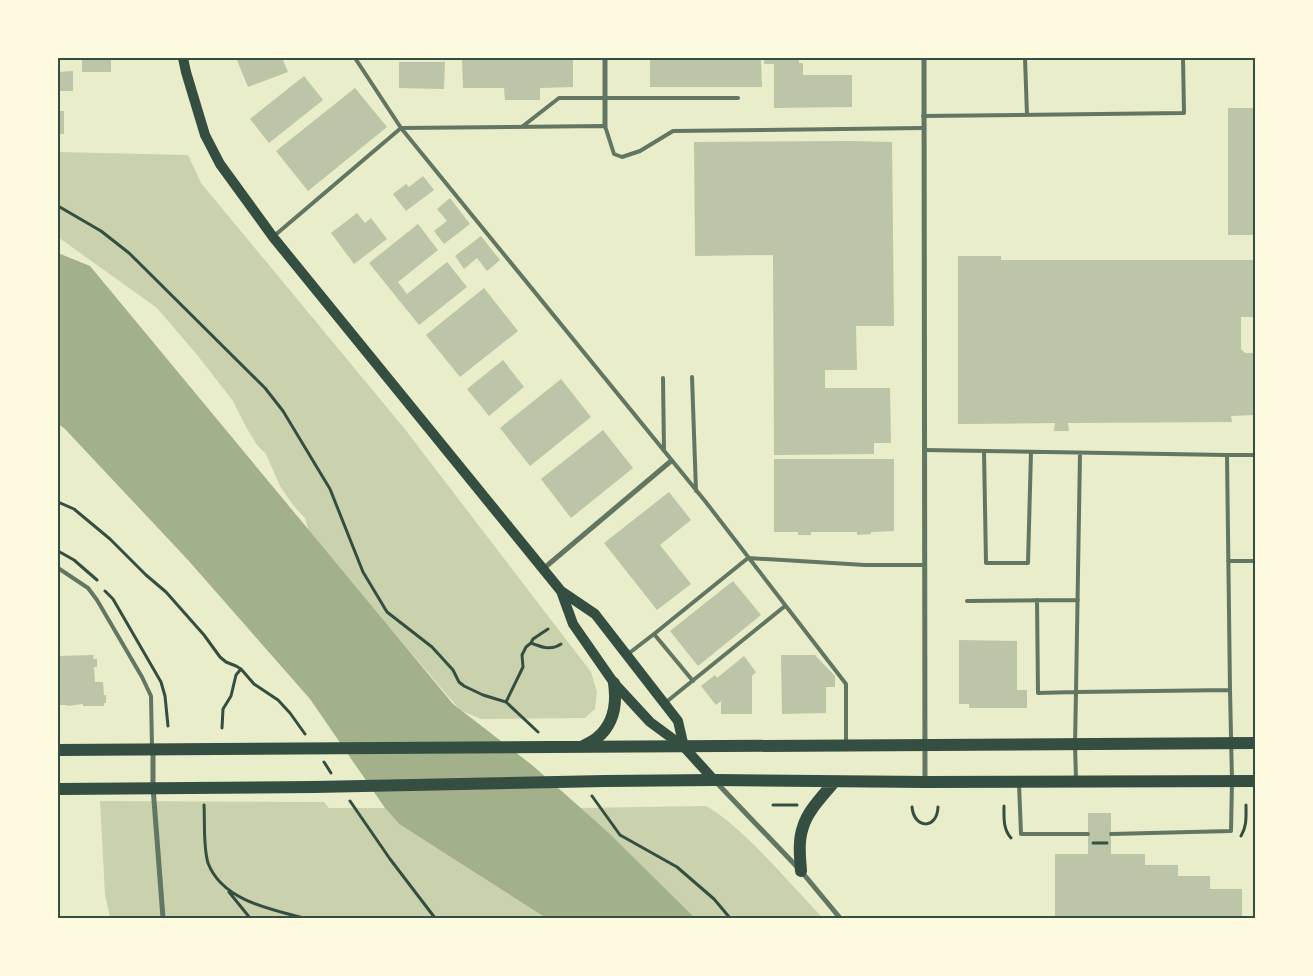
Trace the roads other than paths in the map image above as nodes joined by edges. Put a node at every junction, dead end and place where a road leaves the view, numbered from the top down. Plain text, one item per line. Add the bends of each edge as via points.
1 (183, 58) edge
2 (355, 58) edge
3 (605, 58) edge
4 (924, 58) edge
5 (1026, 58) edge
6 (1183, 58) edge
7 (738, 98) dead end
8 (605, 99) junction
9 (1028, 115) junction
10 (924, 116) junction
11 (605, 126) junction
12 (522, 127) junction
13 (401, 128) junction
14 (924, 128) junction
15 (273, 237) junction
16 (692, 377) dead end
17 (663, 378) dead end
18 (924, 450) junction
19 (664, 451) junction
20 (984, 451) junction
21 (1031, 452) junction
22 (1080, 453) junction
23 (1227, 455) junction
24 (1256, 455) edge
25 (671, 461) junction
26 (696, 491) junction
27 (748, 558) junction
28 (1228, 561) junction
29 (1256, 561) edge
30 (924, 565) junction
31 (58, 568) edge
32 (542, 569) junction
33 (561, 591) junction
34 (1037, 600) junction
35 (1078, 600) junction
36 (966, 601) dead end
37 (785, 606) junction
38 (654, 634) junction
39 (627, 655) junction
40 (693, 681) junction
41 (614, 683) junction
42 (1230, 690) junction
43 (1076, 692) junction
44 (665, 703) junction
45 (1231, 743) junction
46 (1256, 743) edge
47 (1075, 744) junction
48 (846, 745) junction
49 (925, 746) junction
50 (581, 747) junction
51 (684, 747) junction
52 (152, 749) junction
53 (58, 750) edge
54 (714, 780) junction
55 (1232, 781) junction
56 (1256, 781) edge
57 (834, 782) junction
58 (925, 782) junction
59 (1019, 782) junction
60 (1076, 782) junction
61 (153, 787) junction
62 (58, 789) edge
63 (1088, 834) dead end
64 (1111, 834) dead end
65 (800, 871) junction
66 (163, 918) edge
67 (840, 918) edge

1 - 15 main road via 206,135 220,164
2 - 13 lane
3 - 8 street
4 - 10 street
5 - 9 lane
6 - 9 lane via 1184,113
7 - 8 lane
8 - 11 street
8 - 12 lane via 559,98
9 - 10 lane
10 - 14 street
11 - 12 lane
11 - 14 lane via 614,154 622,157 640,151 673,131
12 - 13 lane
13 - 15 lane
13 - 19 lane
14 - 18 street
15 - 32 main road
16 - 26 lane
17 - 19 lane
18 - 20 lane
18 - 30 street
19 - 25 lane
20 - 21 lane
20 - 21 lane via 986,563 1028,563
21 - 22 lane
22 - 23 lane
22 - 35 lane
23 - 24 lane
23 - 28 lane
25 - 26 lane
25 - 32 street
26 - 27 lane
27 - 30 lane
27 - 37 lane
27 - 38 lane
28 - 29 lane
28 - 42 lane
30 - 49 street
31 - 52 lane via 88,588 142,677 151,696
32 - 33 main road
33 - 39 main road via 595,614
33 - 41 main road via 572,624
34 - 35 lane
34 - 36 lane
34 - 43 lane via 1038,693
35 - 43 lane
37 - 40 lane
37 - 48 lane via 846,684
38 - 39 lane
38 - 40 lane
39 - 44 main road
40 - 44 lane
41 - 50 main road via 614,711 607,726 597,739
41 - 51 main road via 650,722
42 - 43 lane
42 - 45 lane
43 - 47 lane
44 - 51 main road via 678,721
45 - 46 main road
45 - 47 main road
45 - 55 lane
47 - 49 main road
47 - 60 lane
48 - 49 main road
48 - 51 main road
49 - 58 street
50 - 51 main road
50 - 52 main road
51 - 54 main road
52 - 53 main road
52 - 61 street
54 - 57 main road
54 - 61 main road
54 - 65 street
55 - 56 main road
55 - 60 main road
55 - 64 lane via 1231,831
57 - 58 main road
57 - 65 main road via 814,806 802,828
58 - 59 main road
59 - 60 main road
59 - 63 lane via 1021,834
61 - 62 main road
61 - 66 street
65 - 67 street

